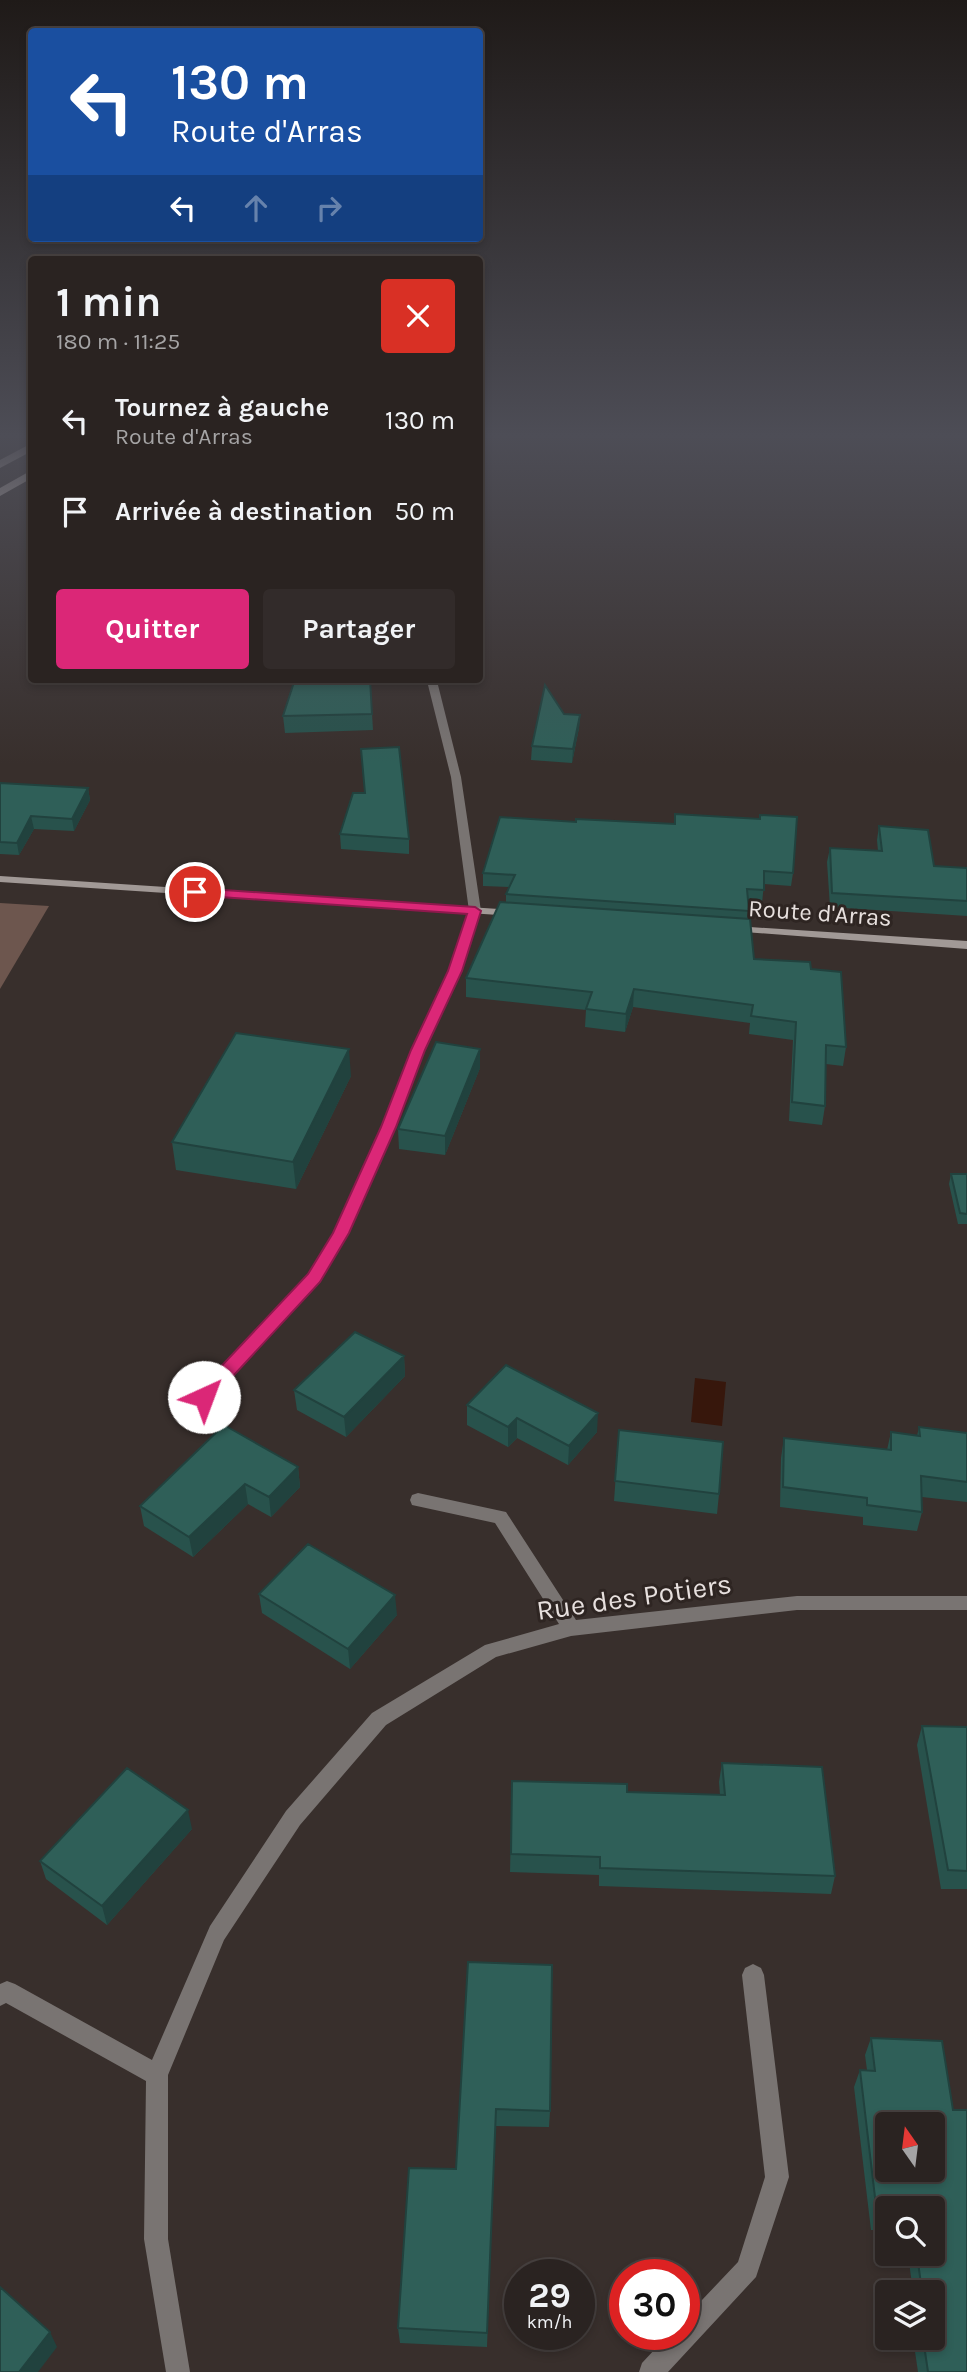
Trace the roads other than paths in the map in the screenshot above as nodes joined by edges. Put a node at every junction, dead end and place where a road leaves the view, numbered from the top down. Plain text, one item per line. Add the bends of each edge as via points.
1 (432, 683) edge
2 (0, 879) edge
3 (475, 911) junction
4 (530, 915) edge
5 (724, 928) edge
6 (967, 945) edge
7 (204, 1397) dead end
8 (418, 1500) dead end
9 (967, 1603) edge
10 (571, 1628) junction
11 (753, 1975) dead end
12 (0, 1995) edge
13 (157, 2075) junction
14 (178, 2372) edge
15 (651, 2372) edge

1 - 3 street via 456,777
2 - 3 main road
3 - 4 main road
3 - 7 street via 455,971 341,1233 314,1278
5 - 6 main road, Route d'Arras
8 - 10 street via 500,1517
9 - 10 street, Rue des Potiers via 797,1603
10 - 13 street, Rue des Potiers via 491,1651 379,1719 293,1818 217,1933
11 - 15 street via 777,2177 748,2269
12 - 13 street via 6,1992
13 - 14 street, Rue des Potiers via 156,2239

